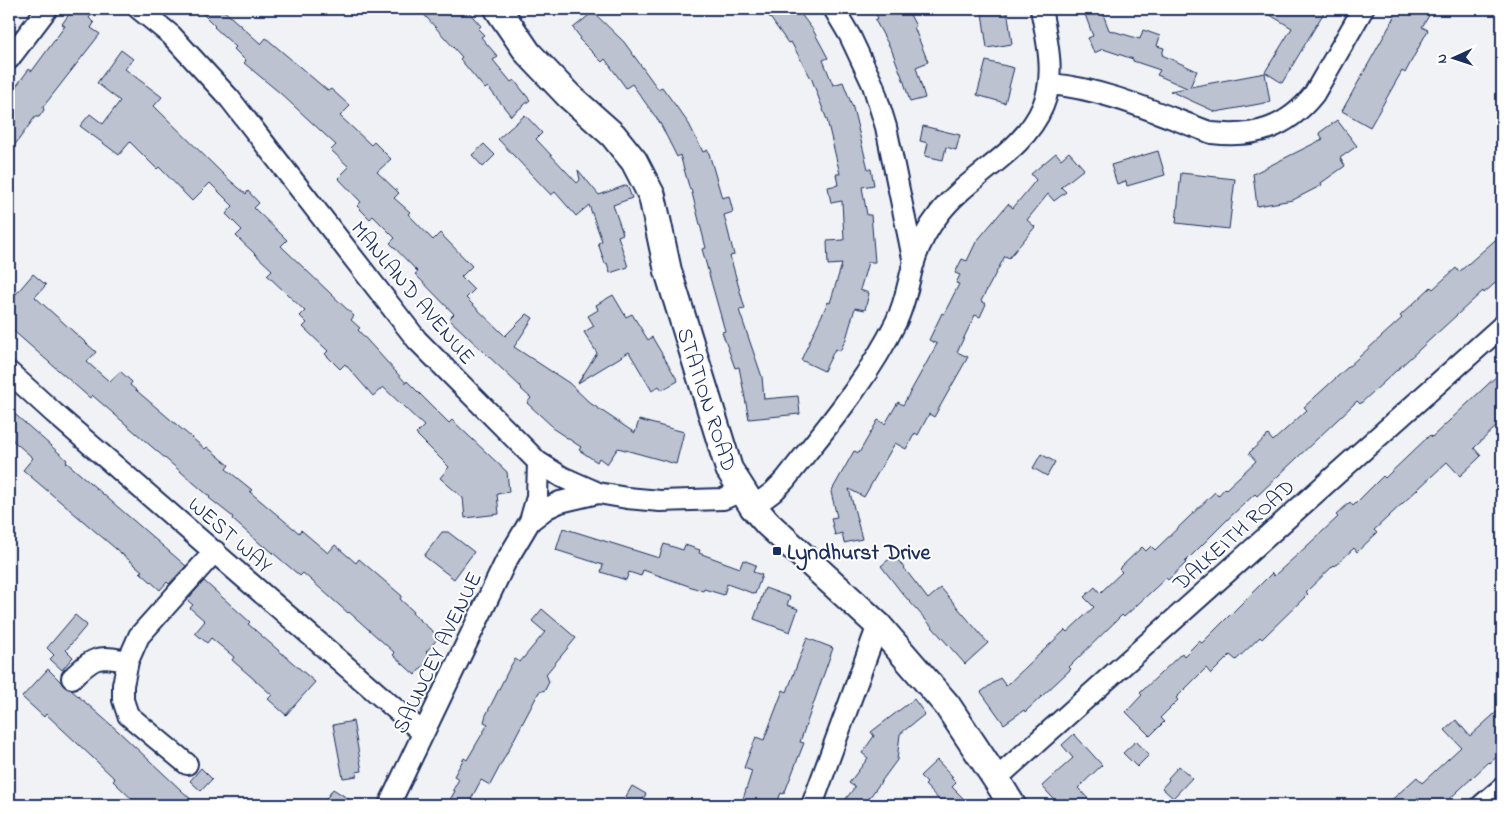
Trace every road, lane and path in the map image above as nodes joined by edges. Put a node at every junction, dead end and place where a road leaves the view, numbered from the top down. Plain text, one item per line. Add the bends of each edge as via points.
1 (47, 9) edge
2 (140, 9) edge
3 (498, 9) edge
4 (834, 9) edge
5 (1041, 9) edge
6 (1363, 9) edge
7 (9, 59) edge
8 (1050, 84) junction
9 (914, 263) junction
10 (1502, 326) edge
11 (9, 372) edge
12 (538, 462) junction
13 (598, 493) junction
14 (747, 499) junction
15 (530, 521) junction
16 (215, 551) junction
17 (878, 625) junction
18 (128, 661) junction
19 (72, 678) dead end
20 (423, 733) junction
21 (187, 764) dead end
22 (996, 778) junction
23 (1502, 788) edge
24 (389, 805) edge
25 (812, 805) edge
26 (1012, 805) edge
27 (1482, 805) edge

1 - 7 street
2 - 12 street, MANLAND AVENUE via 171,35 230,99 417,340
3 - 14 main road, STATION ROAD via 528,53 613,135 634,161 652,196 668,271 729,469
4 - 9 street via 873,85 884,119
5 - 8 street via 1050,60
6 - 8 street via 1304,106 1276,126 1253,133 1231,136 1212,133 1097,92
8 - 9 street via 1043,105 1020,142 952,198 926,233
9 - 14 street via 897,320 862,382 785,480 773,492
10 - 22 street, DALKEITH ROAD
11 - 16 street, WEST WAY
12 - 13 street, MANLAND AVENUE
12 - 15 street, SAUNCEY AVENUE via 537,497
13 - 14 street, MANLAND AVENUE via 660,501
13 - 15 street, SAUNCEY AVENUE via 560,502
14 - 17 main road, STATION ROAD via 768,524
15 - 20 street, SAUNCEY AVENUE via 505,563
16 - 18 street via 139,636
16 - 20 street, WEST WAY
17 - 22 main road, STATION ROAD via 947,705
17 - 25 street
18 - 19 street via 98,658
18 - 21 street via 123,685 128,715
20 - 24 street, SAUNCEY AVENUE
22 - 26 main road, STATION ROAD
23 - 27 street

